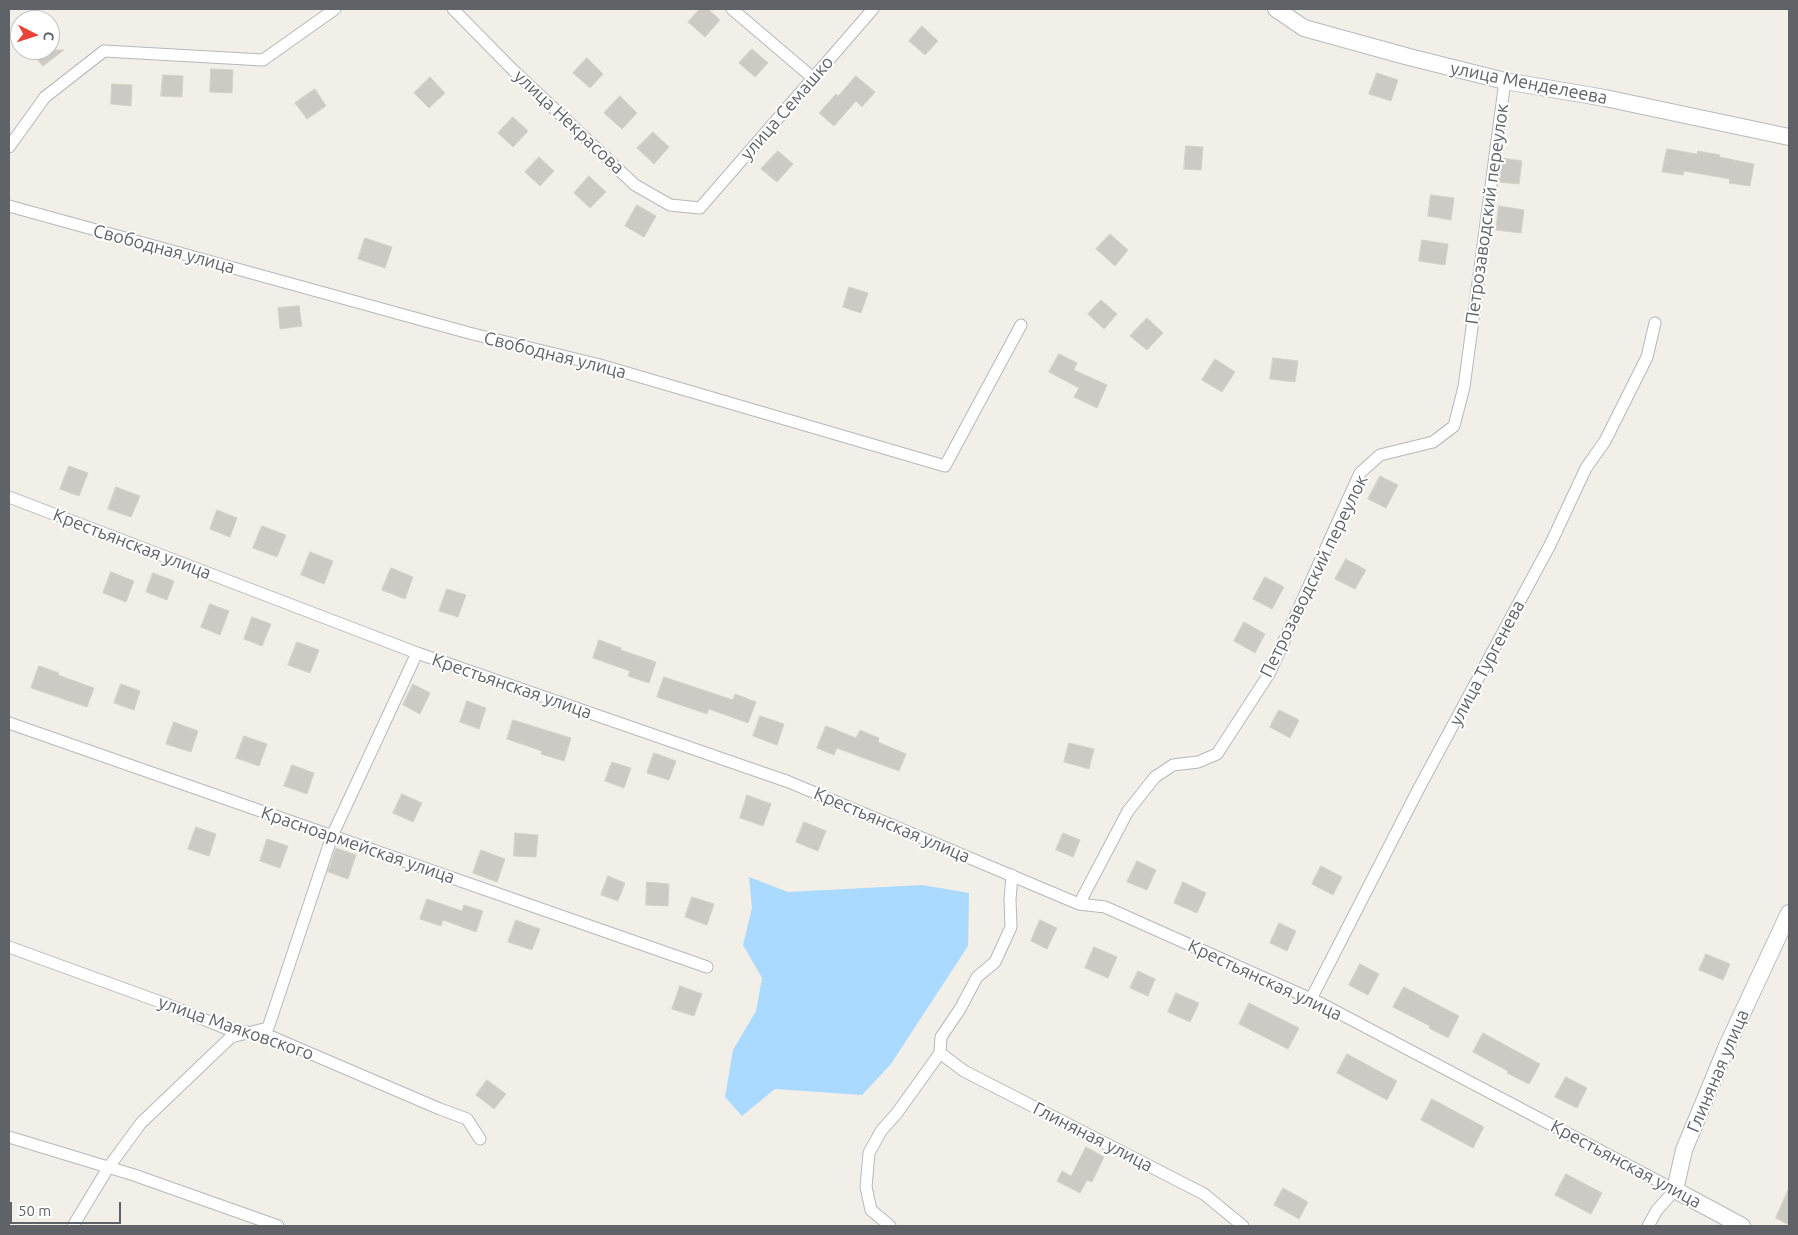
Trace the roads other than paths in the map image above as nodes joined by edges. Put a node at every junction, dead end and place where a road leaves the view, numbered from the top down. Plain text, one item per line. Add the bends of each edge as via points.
1 (335, 9) edge
2 (453, 9) edge
3 (732, 9) edge
4 (873, 9) edge
5 (1276, 9) edge
6 (813, 78) junction
7 (1505, 81) junction
8 (1789, 137) edge
9 (9, 147) edge
10 (9, 206) edge
11 (700, 208) joint
12 (1655, 323) dead end
13 (1021, 325) dead end
14 (9, 497) edge
15 (417, 653) junction
16 (9, 723) edge
17 (332, 836) junction
18 (1012, 876) junction
19 (1079, 904) junction
20 (1789, 913) edge
21 (9, 947) edge
22 (707, 967) dead end
23 (1311, 999) junction
24 (249, 1033) junction
25 (940, 1053) junction
26 (9, 1137) edge
27 (480, 1139) dead end
28 (108, 1168) junction
29 (1675, 1190) junction
30 (73, 1226) edge
31 (278, 1226) edge
32 (890, 1226) edge
33 (1243, 1226) edge
34 (1648, 1226) edge
35 (1742, 1226) edge

1 - 9 street via 263,60 104,51 45,96
2 - 11 street, улица Некрасова via 635,185 670,205
3 - 6 street
4 - 6 street, улица Семашко
5 - 7 street, улица Менделеева via 1304,28
6 - 11 street, улица Семашко
7 - 8 street, улица Менделеева via 1605,98
7 - 19 street, Петрозаводский переулок via 1464,387 1454,426 1433,442 1380,455 1360,474 1269,674 1238,722 1217,754 1198,762 1173,765 1155,777 1128,811
10 - 13 street, Свободная улица via 469,333 600,365 945,466
12 - 23 street, улица Тургенева via 1647,356 1606,441 1586,468 1550,545 1418,790
14 - 15 street, Крестьянская улица
15 - 17 street
15 - 18 street, Крестьянская улица via 789,782
16 - 17 street, Красноармейская улица
17 - 22 street, Красноармейская улица
17 - 24 street via 268,1028
18 - 19 street, Крестьянская улица
18 - 25 street via 1011,927 995,962 977,977 941,1037
19 - 23 street, Крестьянская улица via 1105,907
20 - 29 street, Глиняная улица via 1727,1046 1684,1150
21 - 24 street, улица Маяковского via 225,1028
23 - 29 street, Крестьянская улица
24 - 27 street, улица Маяковского via 272,1037 467,1119
24 - 28 street via 231,1037 141,1124
25 - 32 street via 869,1153 866,1187 871,1210
25 - 33 street, Глиняная улица via 964,1071 1204,1194
26 - 28 street
28 - 30 street
28 - 31 street
29 - 34 street, Глиняная улица
29 - 35 street, Крестьянская улица

